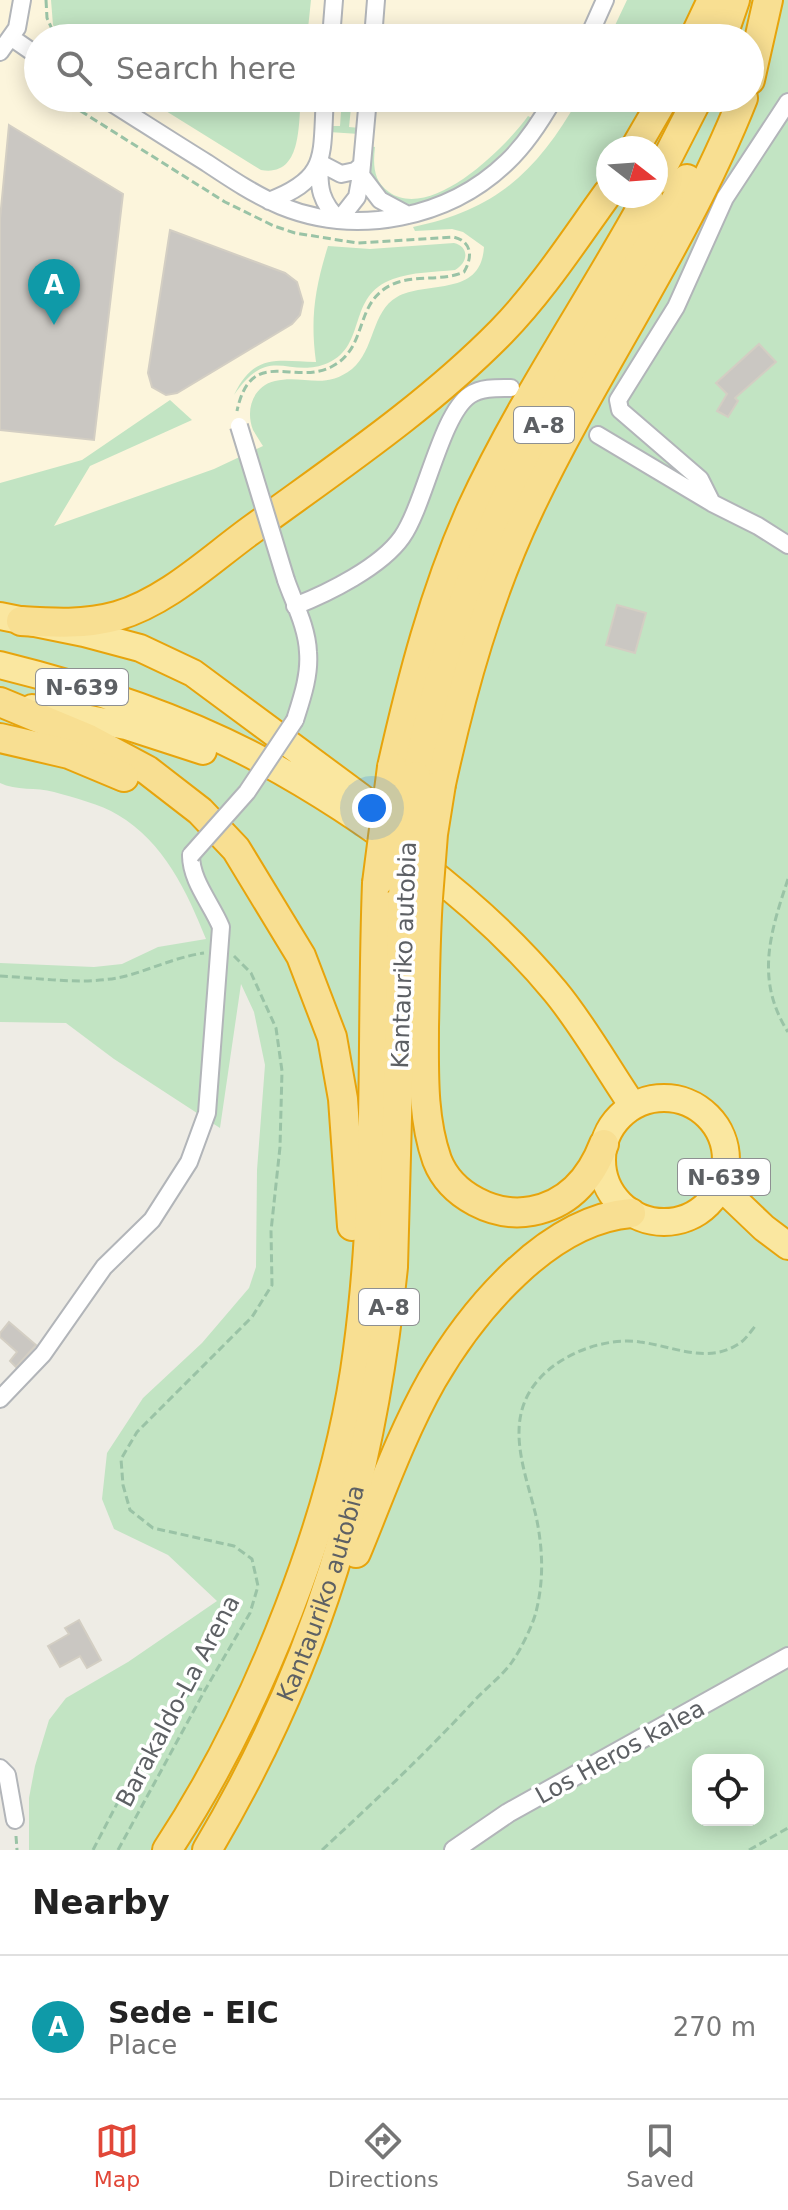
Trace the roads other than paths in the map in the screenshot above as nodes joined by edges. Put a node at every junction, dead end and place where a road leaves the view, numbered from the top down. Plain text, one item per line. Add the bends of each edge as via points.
1 (22, 0) edge
2 (334, 0) edge
3 (376, 0) edge
4 (605, 0) edge
5 (712, 0) edge
6 (735, 0) edge
7 (766, 0) edge
8 (332, 24) edge
9 (374, 24) edge
10 (594, 24) edge
11 (701, 24) edge
12 (727, 24) edge
13 (755, 24) edge
14 (761, 24) edge
15 (12, 38) junction
16 (24, 46) edge
17 (0, 52) edge
18 (788, 102) edge
19 (126, 112) edge
20 (324, 112) edge
21 (367, 112) edge
22 (545, 112) edge
23 (656, 112) edge
24 (691, 112) edge
25 (720, 112) edge
26 (737, 112) edge
27 (642, 136) edge
28 (668, 157) edge
29 (320, 163) junction
30 (362, 170) junction
31 (269, 201) junction
32 (597, 208) edge
33 (641, 208) edge
34 (408, 215) junction
35 (339, 220) junction
36 (511, 388) dead end
37 (239, 426) road end
38 (598, 435) dead end
39 (712, 503) junction
40 (788, 545) edge
41 (295, 606) junction
42 (10, 619) edge
43 (0, 665) edge
44 (0, 702) edge
45 (0, 738) edge
46 (416, 775) junction
47 (412, 888) junction
48 (270, 901) junction
49 (633, 1106) junction
50 (604, 1144) junction
51 (721, 1187) junction
52 (631, 1213) junction
53 (788, 1246) edge
54 (0, 1399) edge
55 (331, 1478) junction
56 (788, 1657) edge
57 (283, 1705) junction
58 (0, 1768) edge
59 (15, 1820) dead end
60 (167, 1850) edge
61 (207, 1850) edge
62 (454, 1850) edge

1 - 15 street
2 - 8 street
3 - 9 street
4 - 10 street
5 - 11 highway
6 - 12 highway
7 - 13 highway
7 - 14 highway
15 - 16 street
15 - 17 street
18 - 39 street via 725,198 676,307 618,400 620,410 700,479
19 - 31 street
20 - 29 street
21 - 30 street
22 - 34 street via 523,145 492,176 450,202
23 - 27 highway
24 - 28 highway
25 - 46 highway, Kantauriko autobia / A-8 via 670,212 553,409 492,528 450,640
26 - 46 highway via 663,266 530,507 472,656
29 - 30 street via 341,174
29 - 31 street via 303,184
29 - 35 street via 321,197
30 - 34 street via 380,200
30 - 35 street via 357,197
31 - 35 street
32 - 42 highway via 549,277 440,389 210,560 144,605 117,616 89,622
33 - 46 highway, Kantauriko autobia / A-8 via 531,395 471,512 425,633
34 - 35 street
36 - 41 street via 492,387 469,396 452,417 412,520 389,552
37 - 41 street, bridge
38 - 39 street
39 - 40 street
41 - 54 street, bridge via 308,652 306,684 295,720 247,792 191,855 191,871 221,927 207,1113 189,1162 152,1220 104,1267 43,1354
42 - 47 highway via 140,648 193,673 362,798 397,831
43 - 47 highway, N-639 via 142,708 261,759 361,822
44 - 47 highway via 126,726 217,756 279,786
44 - 48 highway via 147,770 200,811 236,849
45 - 48 highway via 69,754 174,806 229,853
46 - 47 highway, Kantauriko autobia / A-8, bridge
47 - 49 highway, N-639 via 488,923 556,991
47 - 50 highway via 424,1015 426,1121 438,1163 452,1183 493,1209 511,1213 545,1208 580,1186
47 - 55 highway, Kantauriko autobia / A-8 via 370,1206 358,1351
47 - 57 highway, Kantauriko autobia / A-8 via 387,1328 366,1453 344,1539
48 - 55 highway via 301,956 332,1037 343,1099 353,1280
49 - 50 highway via 615,1122
49 - 51 highway, N-639 via 668,1098 711,1118 723,1139
50 - 52 highway via 605,1181
51 - 52 highway, N-639 via 698,1213 676,1222 653,1222
51 - 53 highway, N-639
52 - 57 highway via 586,1223 527,1262 454,1346 402,1441 307,1671
55 - 60 highway, Kantauriko autobia / A-8 via 268,1658
56 - 62 street, Los Heros kalea via 508,1813
57 - 61 highway, Kantauriko autobia / A-8
58 - 59 street via 7,1775

